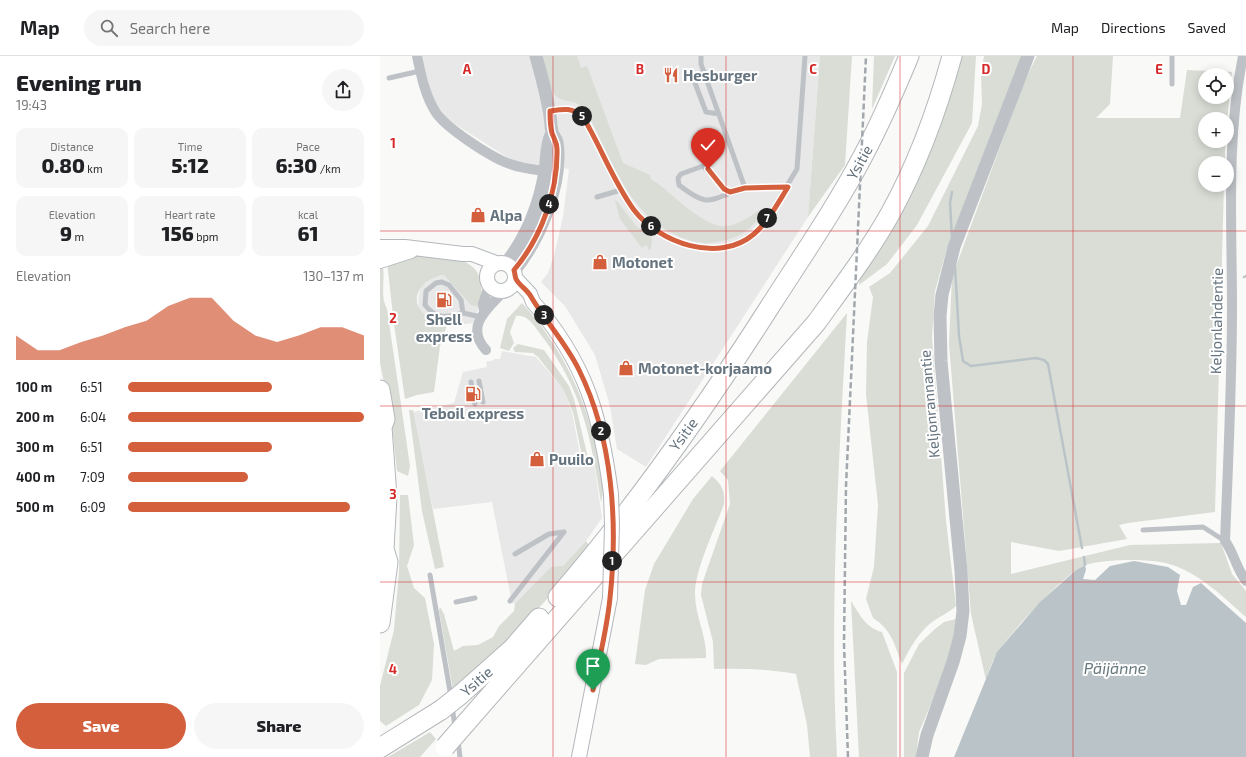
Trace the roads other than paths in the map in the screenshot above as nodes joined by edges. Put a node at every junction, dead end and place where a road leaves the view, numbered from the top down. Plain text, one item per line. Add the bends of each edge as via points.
1 (417, 56) edge
2 (536, 56) edge
3 (700, 56) edge
4 (805, 56) edge
5 (909, 56) edge
6 (952, 56) edge
7 (1028, 56) edge
8 (1172, 56) edge
9 (1243, 56) edge
10 (420, 71) junction
11 (704, 71) junction
12 (389, 78) dead end
13 (1172, 84) dead end
14 (550, 111) junction
15 (719, 114) junction
16 (551, 172) junction
17 (788, 187) junction
18 (745, 188) junction
19 (622, 190) junction
20 (734, 192) junction
21 (597, 197) dead end
22 (380, 247) edge
23 (415, 249) junction
24 (380, 261) edge
25 (502, 277) junction
26 (463, 313) junction
27 (482, 314) junction
28 (486, 350) dead end
29 (479, 381) dead end
30 (471, 382) dead end
31 (380, 390) edge
32 (483, 402) dead end
33 (475, 404) dead end
34 (381, 426) edge
35 (1143, 530) dead end
36 (1225, 541) junction
37 (382, 553) edge
38 (515, 554) dead end
39 (430, 575) dead end
40 (1246, 581) edge
41 (475, 598) dead end
42 (510, 601) dead end
43 (456, 602) dead end
44 (380, 623) edge
45 (380, 748) edge
46 (447, 754) edge
47 (579, 757) edge
48 (922, 757) edge

1 - 10 street
2 - 14 street
3 - 11 lane
4 - 17 lane via 797,169
5 - 45 highway, Ysitie, bridge via 863,157 825,220 733,365 650,481 580,571 513,648 441,710
6 - 46 highway, bridge via 926,137 893,208 861,260 816,323 465,724
7 - 48 street, Keljonrannantie via 954,247 942,295 941,361 963,611 953,662 927,735
8 - 13 lane
9 - 36 street, Keljonlahdentie via 1231,141 1232,315
10 - 12 lane
10 - 16 street via 428,99 446,124 508,164
11 - 15 lane
11 - 15 lane via 695,78 695,83 706,112
14 - 16 street via 552,133 556,140
14 - 19 lane via 576,110 583,117
15 - 18 lane
16 - 25 street via 534,214
17 - 18 lane
17 - 19 lane via 754,234 736,244 715,248 692,246 664,235 635,211
18 - 20 lane
19 - 21 lane
20 - 20 lane via 714,200 702,201 679,186 678,178 681,174 703,166 724,189
22 - 23 main road
23 - 24 main road
23 - 25 main road via 463,254 469,260
25 - 27 street via 490,307
25 - 27 street via 483,304
25 - 47 main road, bridge via 533,302 566,345 587,387 601,431 611,494 610,598
26 - 26 lane via 461,300 449,285 436,283 426,291 425,305 438,317
26 - 27 lane
27 - 28 street via 477,336 479,343
29 - 32 lane
30 - 33 lane
31 - 34 highway via 385,419
34 - 37 highway via 387,497
35 - 36 lane via 1203,527
36 - 40 street, Keljonlahdentie via 1238,571
37 - 44 highway via 388,562
38 - 42 lane via 549,534 564,532
39 - 46 lane
41 - 43 lane

